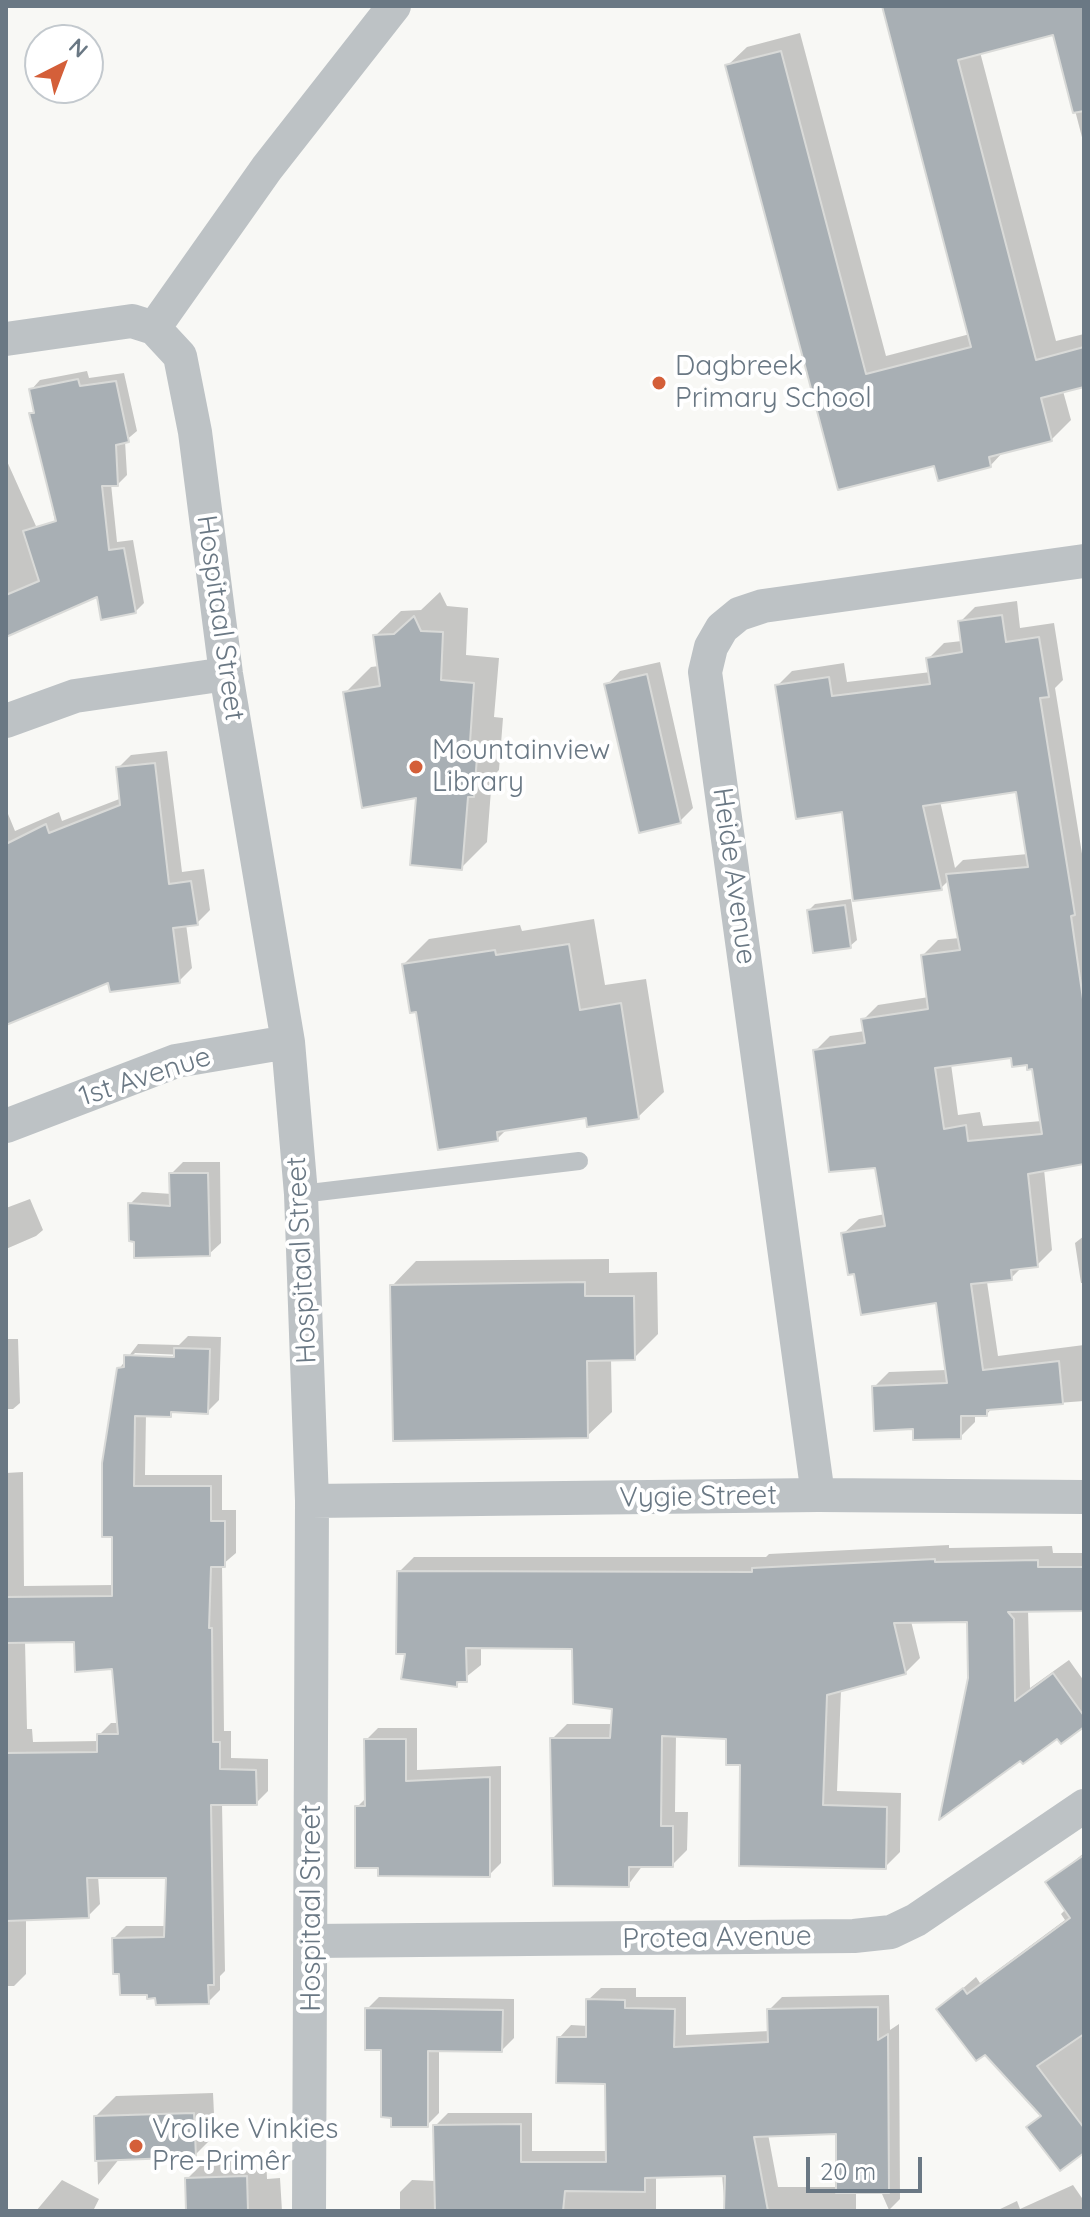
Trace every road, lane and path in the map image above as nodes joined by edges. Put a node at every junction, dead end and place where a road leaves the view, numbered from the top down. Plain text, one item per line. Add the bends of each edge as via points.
1 (394, 6) edge
2 (154, 328) junction
3 (6, 339) edge
4 (1084, 561) edge
5 (226, 674) junction
6 (6, 721) edge
7 (288, 1042) junction
8 (6, 1126) edge
9 (579, 1161) dead end
10 (301, 1194) junction
11 (818, 1495) junction
12 (1084, 1497) edge
13 (312, 1501) junction
14 (1084, 1806) edge
15 (312, 1941) junction
16 (309, 2211) edge

1 - 2 street via 267,168
2 - 3 street via 132,321
2 - 5 street, Hospitaal Street via 180,356
4 - 11 street, Heide Avenue via 763,606 739,614 711,647 705,672
5 - 6 street via 75,696
5 - 7 street, Hospitaal Street
7 - 8 street, 1st Avenue via 176,1061
7 - 10 street, Hospitaal Street
9 - 10 lane
10 - 13 street, Hospitaal Street
11 - 12 street, Vygie Street
11 - 13 street, Vygie Street
13 - 15 street, Hospitaal Street
14 - 15 street, Protea Avenue via 891,1932
15 - 16 street, Hospitaal Street

